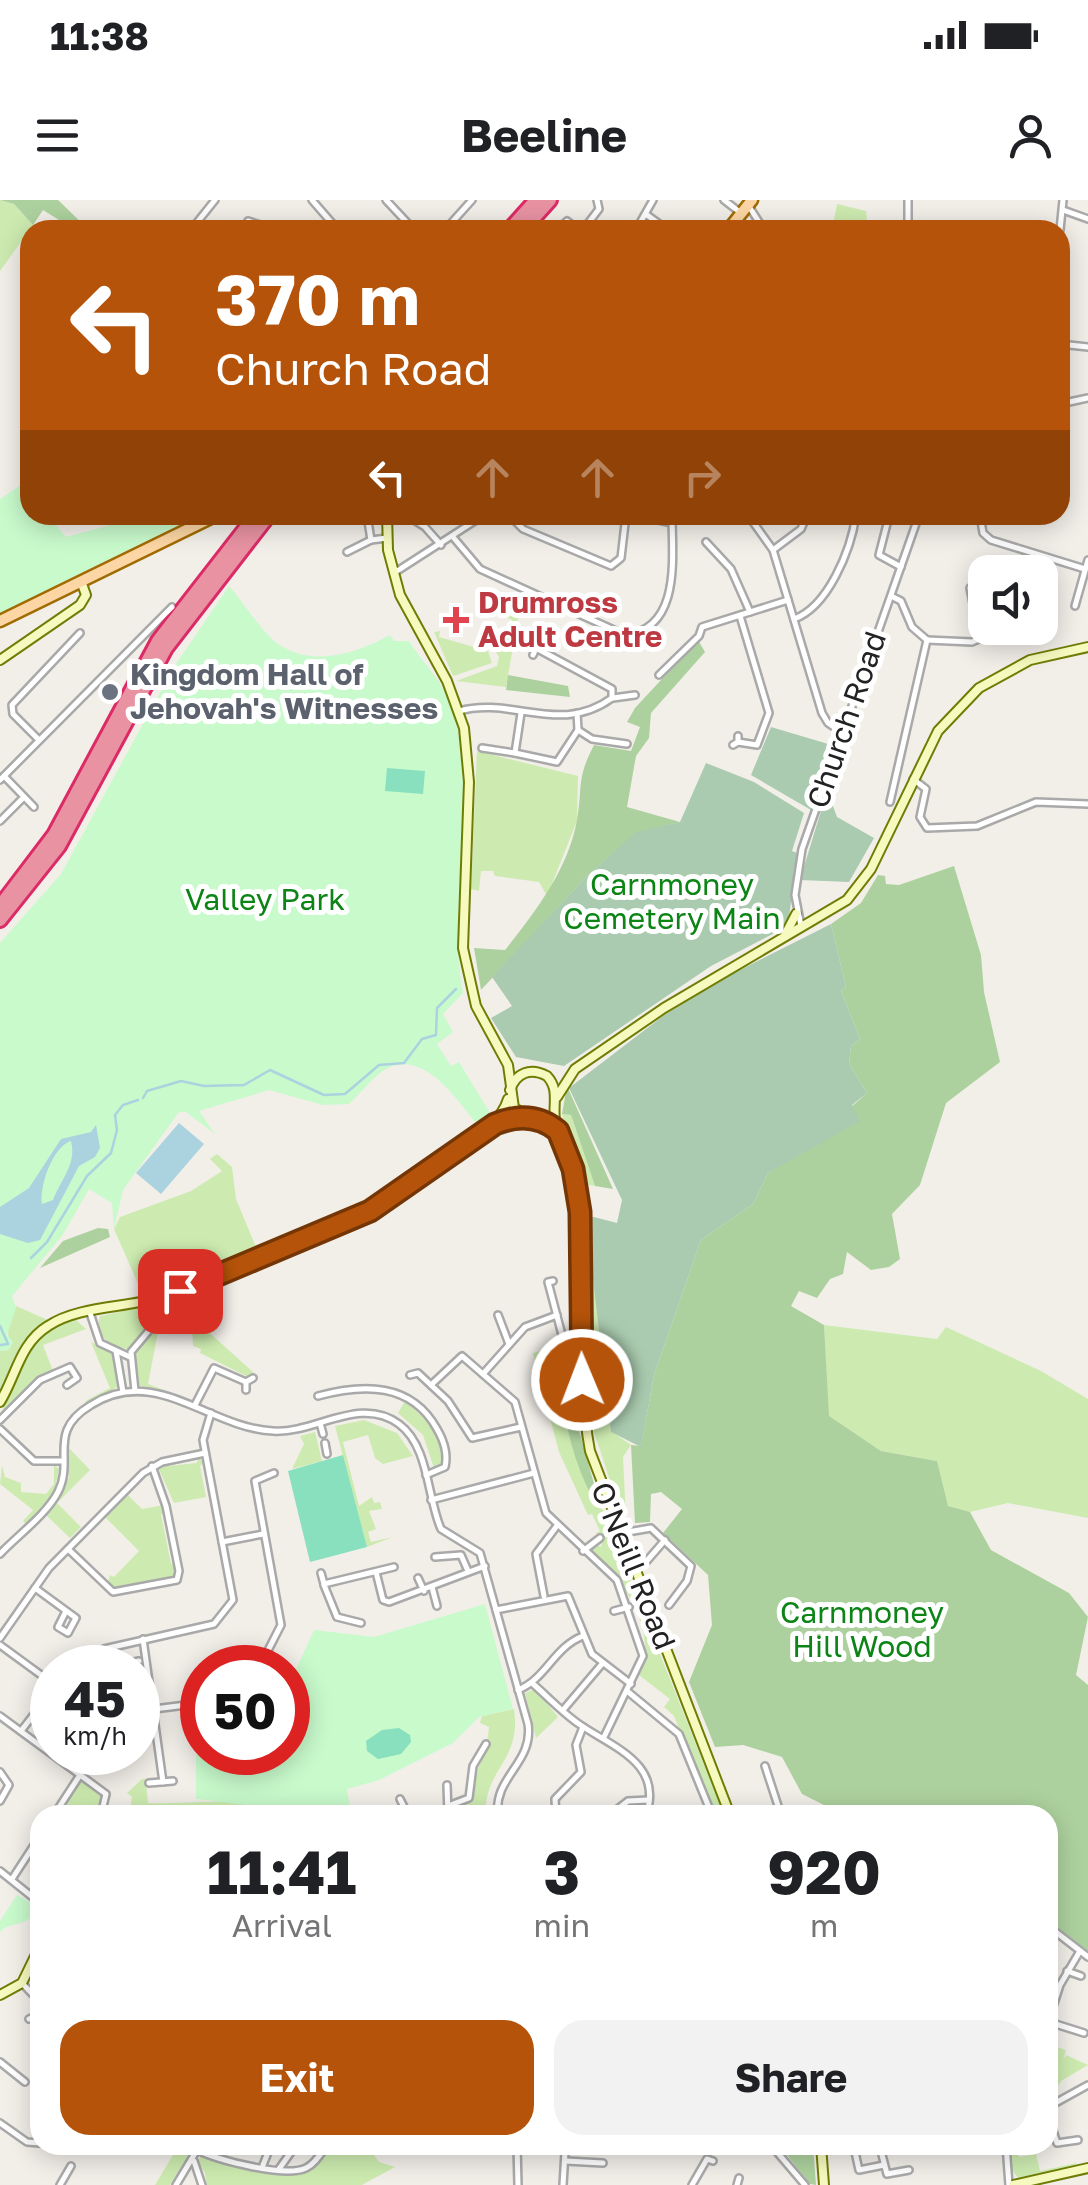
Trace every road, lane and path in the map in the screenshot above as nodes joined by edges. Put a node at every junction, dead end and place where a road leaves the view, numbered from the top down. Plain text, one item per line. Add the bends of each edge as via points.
1 (216, 200) edge
2 (312, 200) edge
3 (386, 200) edge
4 (536, 200) edge
5 (550, 200) edge
6 (653, 200) edge
7 (724, 200) edge
8 (1063, 200) edge
9 (747, 206) edge
10 (1062, 210) junction
11 (646, 214) junction
12 (199, 220) edge
13 (329, 220) edge
14 (403, 220) edge
15 (518, 220) edge
16 (532, 220) edge
17 (642, 220) edge
18 (654, 220) edge
19 (1061, 220) edge
20 (1088, 220) edge
21 (196, 525) edge
22 (248, 525) edge
23 (261, 525) edge
24 (368, 525) edge
25 (387, 525) edge
26 (418, 525) edge
27 (471, 525) edge
28 (519, 525) edge
29 (625, 525) edge
30 (672, 525) edge
31 (755, 525) edge
32 (803, 525) edge
33 (854, 525) edge
34 (887, 525) edge
35 (916, 525) edge
36 (982, 525) edge
37 (387, 538) junction
38 (454, 538) junction
39 (370, 540) junction
40 (706, 542) dead end
41 (441, 545) junction
42 (773, 550) junction
43 (347, 552) dead end
44 (1088, 560) edge
45 (901, 566) junction
46 (1086, 569) junction
47 (96, 573) junction
48 (393, 574) junction
49 (81, 581) junction
50 (891, 596) junction
51 (788, 600) junction
52 (84, 601) junction
53 (172, 606) dead end
54 (1075, 606) dead end
55 (750, 612) junction
56 (740, 616) junction
57 (697, 619) dead end
58 (794, 619) junction
59 (0, 620) edge
60 (702, 628) junction
61 (80, 634) dead end
62 (927, 640) junction
63 (968, 640) edge
64 (1088, 648) edge
65 (532, 656) dead end
66 (0, 660) edge
67 (659, 675) dead end
68 (635, 694) dead end
69 (612, 698) junction
70 (464, 710) junction
71 (521, 713) junction
72 (577, 713) junction
73 (578, 730) junction
74 (844, 734) junction
75 (39, 740) junction
76 (736, 741) dead end
77 (627, 744) dead end
78 (482, 748) dead end
79 (516, 753) junction
80 (2, 778) edge
81 (913, 778) junction
82 (24, 797) junction
83 (890, 802) dead end
84 (1088, 804) edge
85 (34, 806) dead end
86 (0, 821) edge
87 (0, 906) edge
88 (796, 914) junction
89 (0, 920) edge
90 (802, 928) junction
91 (783, 938) junction
92 (505, 1057) junction
93 (575, 1069) junction
94 (536, 1071) junction
95 (510, 1092) junction
96 (556, 1100) junction
97 (529, 1118) junction
98 (495, 1124) junction
99 (558, 1131) junction
100 (552, 1281) dead end
101 (150, 1300) junction
102 (90, 1313) junction
103 (78, 1315) junction
104 (498, 1315) dead end
105 (557, 1315) junction
106 (93, 1330) junction
107 (509, 1344) junction
108 (115, 1350) junction
109 (556, 1357) dead end
110 (131, 1359) junction
111 (484, 1374) junction
112 (410, 1375) dead end
113 (248, 1383) dead end
114 (67, 1385) dead end
115 (432, 1385) junction
116 (134, 1391) junction
117 (124, 1392) junction
118 (321, 1394) dead end
119 (0, 1402) edge
120 (194, 1406) junction
121 (211, 1413) junction
122 (0, 1420) edge
123 (320, 1422) junction
124 (522, 1427) junction
125 (0, 1428) edge
126 (323, 1434) dead end
127 (324, 1443) dead end
128 (206, 1454) junction
129 (327, 1454) dead end
130 (61, 1461) junction
131 (152, 1466) junction
132 (274, 1473) dead end
133 (534, 1473) junction
134 (425, 1475) junction
135 (431, 1500) junction
136 (556, 1527) junction
137 (264, 1534) junction
138 (619, 1534) junction
139 (664, 1540) junction
140 (599, 1541) dead end
141 (222, 1542) junction
142 (68, 1549) junction
143 (583, 1551) junction
144 (0, 1554) edge
145 (435, 1557) dead end
146 (386, 1560) dead end
147 (646, 1563) dead end
148 (484, 1566) junction
149 (468, 1571) junction
150 (376, 1572) junction
151 (321, 1573) dead end
152 (418, 1577) dead end
153 (324, 1584) junction
154 (432, 1587) junction
155 (35, 1588) junction
156 (424, 1590) junction
157 (544, 1597) junction
158 (668, 1605) dead end
159 (437, 1606) dead end
160 (629, 1607) junction
161 (496, 1610) junction
162 (66, 1611) dead end
163 (614, 1612) dead end
164 (357, 1620) dead end
165 (584, 1636) junction
166 (143, 1639) junction
167 (0, 1644) edge
168 (117, 1645) edge
169 (144, 1645) edge
170 (271, 1645) edge
171 (602, 1664) junction
172 (30, 1666) edge
173 (532, 1683) junction
174 (629, 1688) junction
175 (518, 1690) junction
176 (563, 1710) junction
177 (0, 1716) edge
178 (30, 1719) edge
179 (583, 1727) junction
180 (21, 1731) junction
181 (604, 1736) junction
182 (30, 1738) edge
183 (486, 1744) dead end
184 (160, 1766) edge
185 (765, 1766) dead end
186 (0, 1772) edge
187 (80, 1775) joint
188 (173, 1781) dead end
189 (162, 1782) junction
190 (150, 1783) dead end
191 (447, 1785) dead end
192 (400, 1799) dead end
193 (0, 1800) edge
194 (649, 1800) junction
195 (60, 1805) edge
196 (103, 1805) edge
197 (403, 1805) edge
198 (448, 1805) edge
199 (451, 1805) edge
200 (499, 1805) edge
201 (555, 1805) edge
202 (623, 1805) edge
203 (648, 1805) edge
204 (708, 1805) edge
205 (726, 1805) edge
206 (778, 1805) edge
207 (30, 1851) edge
208 (0, 1871) edge
209 (12, 1879) junction
210 (30, 1894) edge
211 (1058, 1934) edge
212 (1080, 1951) junction
213 (1088, 1958) edge
214 (30, 1968) edge
215 (1067, 1970) junction
216 (1081, 1976) dead end
217 (22, 1983) junction
218 (30, 1991) edge
219 (0, 1995) edge
220 (1058, 1995) edge
221 (1058, 2025) edge
222 (1084, 2033) dead end
223 (0, 2062) edge
224 (11, 2071) junction
225 (0, 2074) edge
226 (25, 2082) dead end
227 (1088, 2085) edge
228 (1058, 2102) edge
229 (0, 2124) edge
230 (30, 2139) edge
231 (1078, 2140) dead end
232 (1058, 2143) edge
233 (195, 2155) edge
234 (213, 2155) edge
235 (267, 2155) edge
236 (289, 2155) edge
237 (318, 2155) edge
238 (517, 2155) edge
239 (565, 2155) edge
240 (780, 2155) edge
241 (822, 2155) edge
242 (855, 2155) edge
243 (882, 2155) edge
244 (1007, 2155) edge
245 (194, 2158) junction
246 (564, 2161) junction
247 (713, 2161) dead end
248 (602, 2163) dead end
249 (884, 2165) junction
250 (71, 2166) dead end
251 (262, 2166) junction
252 (186, 2168) junction
253 (1088, 2168) edge
254 (279, 2169) junction
255 (199, 2170) junction
256 (909, 2170) dead end
257 (693, 2182) edge
258 (1042, 2182) edge
259 (60, 2185) edge
260 (176, 2185) edge
261 (202, 2185) edge
262 (518, 2185) edge
263 (563, 2185) edge
264 (705, 2185) edge
265 (805, 2185) edge
266 (824, 2185) edge
267 (1011, 2185) edge

1 - 12 street
2 - 13 street
3 - 14 street
4 - 15 highway
5 - 16 highway
6 - 11 street
7 - 9 street
8 - 10 street
10 - 19 street
10 - 20 street
11 - 17 street
11 - 18 street
21 - 47 main road
22 - 87 highway via 158,641 54,836
23 - 89 highway via 166,648 59,846
24 - 39 street
25 - 37 street
26 - 41 street
27 - 38 street
28 - 29 street via 610,566 621,558
30 - 38 street via 668,605 637,634 625,635 480,569
31 - 42 street
32 - 42 street
33 - 58 street via 822,599
34 - 45 street via 879,555
35 - 45 street, Church Road
36 - 46 street via 992,540
37 - 39 street
37 - 48 street
38 - 41 street
39 - 43 street
40 - 55 street via 732,569
41 - 48 street
42 - 51 street
44 - 46 street
45 - 50 street, Church Road
46 - 54 street
47 - 49 main road
47 - 52 street
48 - 70 street
49 - 52 street
49 - 59 main road
50 - 62 street
50 - 74 street, Church Road
51 - 55 street
51 - 58 street
52 - 66 street
53 - 75 street via 139,647
55 - 56 street
56 - 60 street
56 - 76 street via 769,713 757,745
57 - 60 street
58 - 74 street via 822,712
60 - 67 street
61 - 75 street via 12,705 12,714
62 - 63 street
62 - 83 street
64 - 81 street via 1030,660 979,688 938,731
65 - 69 street via 536,648 593,676 612,688
68 - 69 street
69 - 72 street
70 - 71 street via 490,706
70 - 92 street via 463,948 476,1006
71 - 72 street
71 - 79 street
72 - 73 street
73 - 77 street
73 - 79 street via 557,762
74 - 88 street, Church Road via 800,855
75 - 80 street
78 - 79 street
80 - 82 street
81 - 84 street via 926,789 920,816 927,828 977,826 1036,802
81 - 90 street via 865,880 837,908
82 - 85 street
82 - 86 street
88 - 90 street, Church Road
88 - 91 street
90 - 91 street
91 - 93 street
92 - 94 street
92 - 95 street
93 - 94 street
93 - 96 street
94 - 95 street via 517,1077
94 - 96 street via 554,1084
95 - 97 street via 514,1108
95 - 98 street
96 - 97 street via 547,1113
96 - 99 street, O'Neill Road
97 - 98 street
97 - 99 street
98 - 101 street via 370,1211
99 - 138 street, O'Neill Road via 580,1212 587,1431
100 - 105 street
101 - 102 street
101 - 110 street via 152,1327
102 - 103 street
102 - 106 street
103 - 106 street
103 - 119 street via 50,1324 32,1340
104 - 107 street
105 - 107 street via 531,1323
105 - 109 street via 567,1354
106 - 108 street
107 - 111 street
108 - 110 street
108 - 117 street
110 - 116 street
111 - 115 street via 459,1356
111 - 124 street via 513,1399
112 - 115 street via 418,1373
113 - 120 street via 214,1368
114 - 122 street via 76,1380 70,1367 40,1380
115 - 124 street via 472,1438
116 - 117 street
116 - 120 street
117 - 130 street via 93,1403 72,1421
118 - 134 street via 364,1387 408,1398 432,1421 446,1454 445,1467
120 - 121 street
121 - 123 street via 270,1431
121 - 128 street via 203,1435
123 - 126 street
123 - 134 street via 364,1412 393,1420 415,1442
124 - 133 street
125 - 130 street via 34,1460
127 - 129 street
128 - 131 street
128 - 141 street
130 - 144 street via 55,1497
131 - 142 street
131 - 142 street via 168,1512 176,1580 114,1592
132 - 137 street via 255,1481
133 - 135 street
133 - 136 street
134 - 135 street
135 - 148 street via 441,1529 477,1549
136 - 143 street
136 - 157 street via 536,1554
137 - 141 street
137 - 170 street via 281,1625
138 - 139 street via 647,1527
138 - 205 street, O'Neill Road
139 - 147 street
139 - 158 street via 692,1570
140 - 143 street
141 - 166 street via 232,1600 227,1613 209,1626
142 - 155 street
143 - 160 street via 617,1580
145 - 149 street via 461,1555
146 - 150 street via 391,1568
148 - 149 street
148 - 161 street
149 - 154 street
150 - 153 street
150 - 156 street via 385,1602
151 - 153 street
152 - 156 street
153 - 164 street via 338,1617
154 - 156 street
154 - 159 street
155 - 162 street
155 - 167 street
157 - 161 street
157 - 165 street via 568,1596
160 - 163 street
160 - 174 street via 643,1652
161 - 175 street
165 - 171 street
165 - 173 street via 566,1644
166 - 168 street
166 - 169 street
167 - 172 street
171 - 174 street
171 - 176 street
173 - 175 street
173 - 176 street
174 - 181 street
174 - 204 street via 679,1734
175 - 200 street via 528,1745 501,1787
176 - 179 street
177 - 180 street
178 - 180 street
179 - 181 street
179 - 201 street via 576,1745 581,1772
180 - 182 street
181 - 194 street via 634,1760
183 - 199 street via 472,1766 469,1798
184 - 189 street
185 - 206 street
186 - 193 street via 9,1781
187 - 195 street
187 - 196 street via 106,1794
188 - 189 street
189 - 190 street
191 - 198 street
192 - 197 street
194 - 202 street
194 - 203 street
207 - 209 street
208 - 209 street
209 - 210 street
211 - 212 street
212 - 213 street
212 - 215 street
214 - 217 street
215 - 216 street
215 - 220 street
217 - 218 street
217 - 219 street
221 - 222 street
223 - 224 street
224 - 225 street
224 - 226 street
227 - 228 street
229 - 230 street
231 - 232 street
233 - 245 street
234 - 251 street
235 - 251 street
236 - 254 street
237 - 254 street via 293,2172
238 - 262 street
239 - 246 street
240 - 265 street
241 - 266 street
242 - 249 street via 859,2170
243 - 249 street
244 - 267 street
245 - 252 street
245 - 255 street
246 - 248 street
246 - 263 street
247 - 257 street via 707,2159
249 - 256 street via 888,2174
250 - 259 street
251 - 254 street
252 - 255 street
252 - 260 street
253 - 258 street
255 - 261 street
257 - 264 street
258 - 267 street

